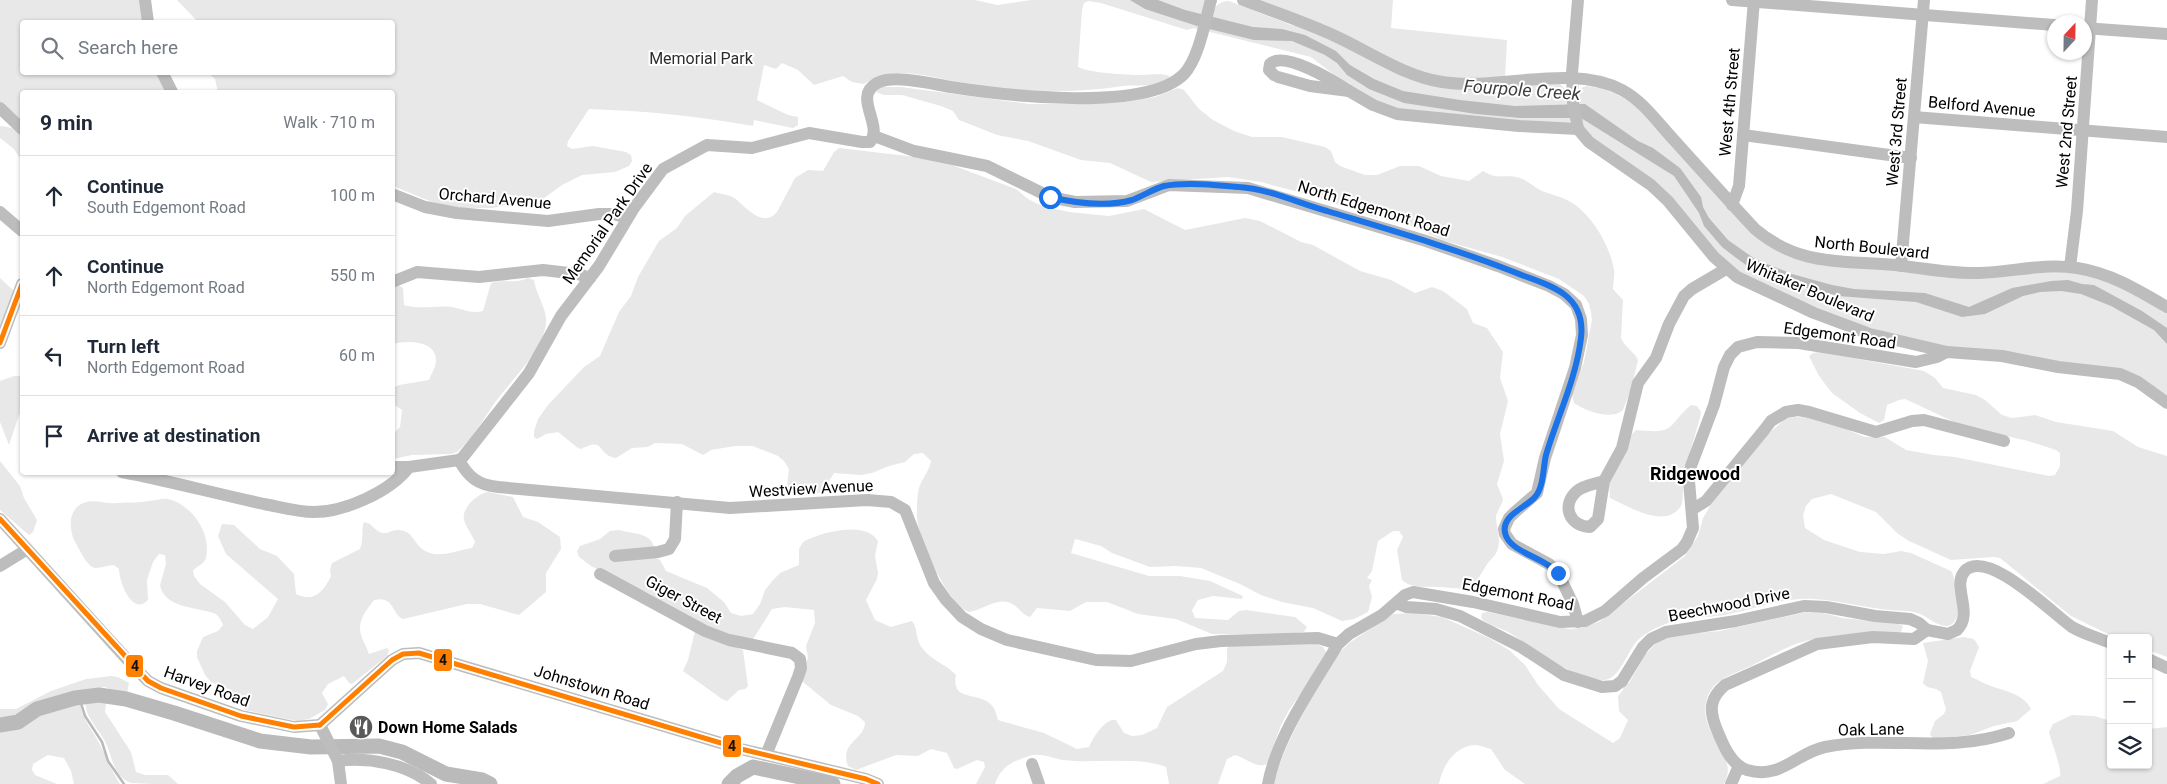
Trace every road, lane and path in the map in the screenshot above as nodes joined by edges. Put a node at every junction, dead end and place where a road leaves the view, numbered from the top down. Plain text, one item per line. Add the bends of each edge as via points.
1 (145, 0) edge
2 (1211, 0) edge
3 (1243, 0) edge
4 (1578, 0) edge
5 (1732, 0) edge
6 (1924, 0) edge
7 (2092, 0) edge
8 (1754, 1) edge
9 (1923, 15) junction
10 (2089, 15) edge
11 (148, 20) edge
12 (2047, 25) edge
13 (2092, 28) edge
14 (2167, 34) edge
15 (2086, 60) edge
16 (164, 75) edge
17 (1572, 76) junction
18 (171, 90) edge
19 (1349, 92) junction
20 (0, 108) edge
21 (1914, 117) junction
22 (1576, 124) junction
23 (20, 127) edge
24 (2083, 130) junction
25 (1743, 135) junction
26 (874, 136) junction
27 (2167, 137) edge
28 (1911, 158) junction
29 (395, 195) edge
30 (1732, 204) junction
31 (0, 212) edge
32 (627, 218) junction
33 (20, 229) edge
34 (1901, 266) junction
35 (2070, 267) junction
36 (1726, 269) junction
37 (590, 278) junction
38 (395, 281) edge
39 (20, 293) edge
40 (2167, 307) edge
41 (0, 342) edge
42 (1947, 352) junction
43 (2167, 403) edge
44 (2004, 440) dead end
45 (459, 460) junction
46 (395, 467) edge
47 (409, 467) junction
48 (137, 475) edge
49 (1604, 481) dead end
50 (677, 502) junction
51 (1693, 509) junction
52 (0, 519) edge
53 (26, 550) junction
54 (615, 556) dead end
55 (0, 566) edge
56 (600, 574) dead end
57 (1398, 604) junction
58 (1578, 622) junction
59 (1927, 630) junction
60 (2107, 641) edge
61 (1338, 644) junction
62 (2152, 660) edge
63 (2167, 668) edge
64 (320, 725) junction
65 (2009, 733) dead end
66 (766, 755) junction
67 (337, 758) junction
68 (1032, 764) dead end
69 (1739, 766) junction
70 (341, 784) edge
71 (431, 784) edge
72 (878, 784) edge
73 (1039, 784) edge
74 (1268, 784) edge
75 (1731, 784) edge

1 - 11 street
2 - 26 street via 1194,57 1184,74 1164,86 1112,97 1030,97 908,80 884,81 872,86 867,98
3 - 17 street, North Boulevard via 1318,29 1400,69 1429,79 1478,84
4 - 17 street
5 - 8 street
6 - 9 street, West 3rd Street
7 - 10 street, West 2nd Street
8 - 9 street
8 - 25 street, West 4th Street
9 - 12 street
9 - 21 street, West 3rd Street
13 - 14 street
15 - 24 street, West 2nd Street
16 - 18 street
17 - 22 street
17 - 30 street, North Boulevard via 1630,95
19 - 19 street via 1323,89 1276,76 1269,70 1270,64 1275,60 1285,60
19 - 22 street via 1397,114 1519,126
20 - 23 street
21 - 24 street, Belford Avenue
21 - 28 street, West 3rd Street
22 - 36 street, Whitaker Boulevard via 1588,142 1643,178 1660,194
24 - 27 street, Belford Avenue
24 - 35 street, West 2nd Street
25 - 28 street
25 - 30 street, West 4th Street via 1739,186
26 - 32 street, Memorial Park Drive via 866,143 809,133 752,148 707,145 663,169
26 - 58 street, North Edgemont Road via 914,151 988,166 1043,194 1067,201 1127,201 1170,186 1238,187 1275,194 1453,250 1549,286 1570,299 1579,311 1582,327 1570,386 1550,442 1537,493 1509,518 1504,529 1512,544 1549,564 1558,573
28 - 34 street, West 3rd Street
29 - 32 street, Orchard Avenue via 425,208 457,213 548,221 599,214
30 - 34 street, North Boulevard via 1764,237 1798,255
31 - 33 street
32 - 37 street, Memorial Park Drive
34 - 35 street, North Boulevard via 1979,273 2047,266
35 - 40 street, North Boulevard via 2092,270 2117,279
36 - 42 street, Whitaker Boulevard via 1765,292 1844,325
36 - 49 street via 1692,289 1680,302 1656,358 1637,387 1622,448
37 - 38 street via 543,270 479,277 417,272
37 - 45 street, Memorial Park Drive via 558,321 529,372
39 - 41 street
42 - 43 street, Whitaker Boulevard via 2002,356 2120,374 2138,382
42 - 51 street, Edgemont Road via 1937,358 1916,362 1799,343 1757,342 1738,347 1724,367 1691,466 1689,490
44 - 51 street via 1924,420 1884,431 1867,430 1825,416 1792,410 1771,421 1706,502
45 - 47 street
45 - 50 street, Westview Avenue via 471,478 488,486
46 - 47 street
47 - 48 street via 398,479 364,499 315,512
50 - 54 street via 675,539 668,549
50 - 61 street, Westview Avenue via 739,508 867,500 890,502 906,510 934,583 962,616 1007,640 1096,660 1131,661 1221,641 1318,638
51 - 58 street, Edgemont Road via 1691,535 1682,548 1605,611
52 - 53 street, Harvey Road
53 - 55 street
53 - 64 street, Harvey Road via 154,685 256,720 294,727
56 - 66 street, Giger Street via 706,631 729,640 792,653 800,659 798,678
57 - 58 street, Edgemont Road via 1409,593 1418,592 1552,620
57 - 59 street, Beechwood Drive via 1460,616 1521,647 1564,676 1602,688 1622,681 1651,639 1666,632 1804,606 1910,619
57 - 61 street, Edgemont Road
59 - 60 street via 1948,634 1961,627 1964,616 1962,578 1969,568 1981,566 2004,574 2071,626
59 - 69 street via 1914,639 1874,638 1817,644 1726,686 1714,696 1711,713 1726,748
61 - 74 street, Edgemont Road via 1289,728
62 - 63 street
64 - 66 street, Johnstown Road via 385,665 397,656 411,653 448,661
64 - 67 street
65 - 69 street, Oak Lane via 1952,745 1824,747 1772,771 1754,771
66 - 72 street, Johnstown Road
67 - 70 street
67 - 71 street via 391,765
68 - 73 street
69 - 75 street

